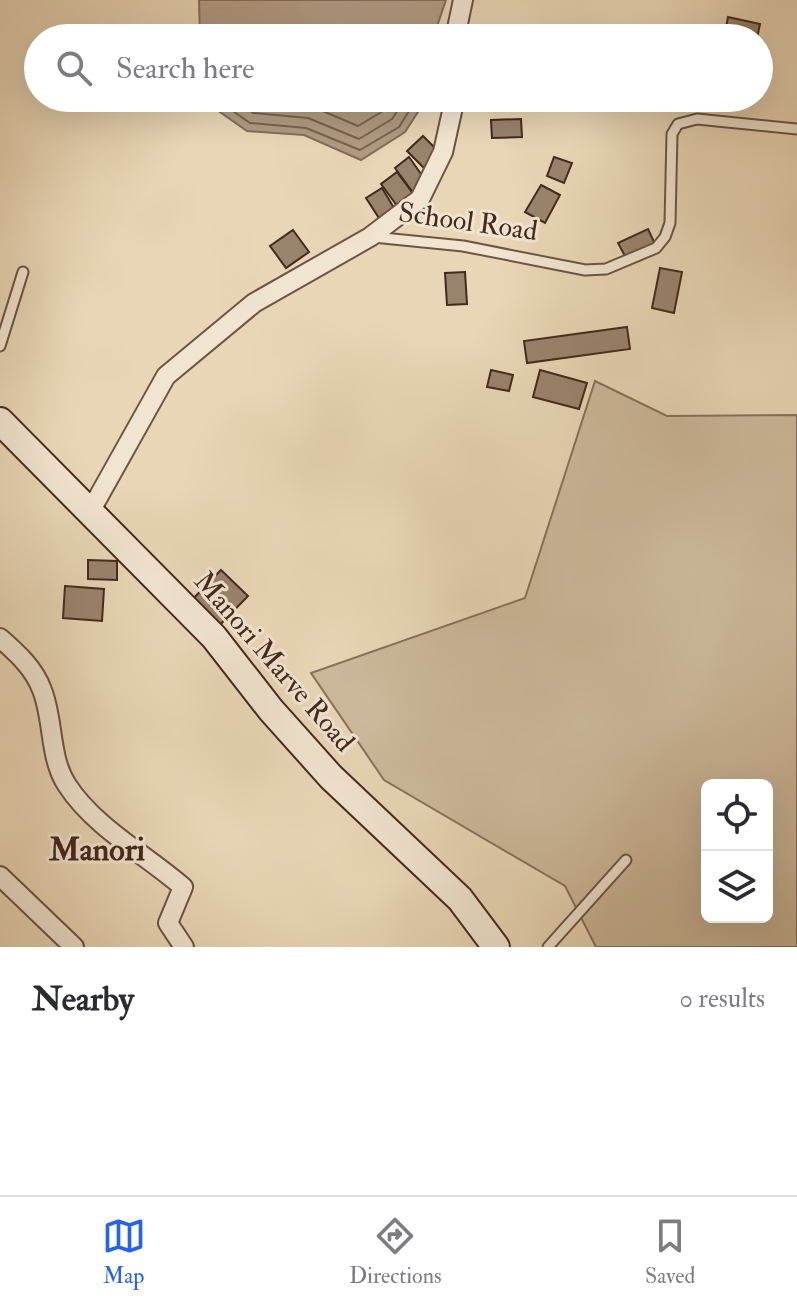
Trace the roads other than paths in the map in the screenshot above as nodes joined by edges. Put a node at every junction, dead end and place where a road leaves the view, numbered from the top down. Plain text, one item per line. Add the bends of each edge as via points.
1 (463, 0) edge
2 (458, 24) edge
3 (452, 112) edge
4 (797, 129) edge
5 (370, 237) junction
6 (23, 272) dead end
7 (0, 346) edge
8 (1, 425) edge
9 (91, 510) junction
10 (0, 638) edge
11 (626, 860) dead end
12 (0, 876) edge
13 (74, 947) edge
14 (184, 947) edge
15 (496, 947) edge
16 (548, 947) edge

1 - 2 street
3 - 5 street via 443,152 420,199
4 - 5 lane, School Road via 697,119 678,124 672,134 670,223 665,237 656,248 606,269
5 - 9 street, School Road via 254,303 166,376
6 - 7 lane
8 - 9 main road, Manori Marve Road
9 - 15 main road, Manori Marve Road via 214,637 331,777 460,899
10 - 14 street via 25,660 42,689 55,756 67,785 99,819 183,887 168,923
11 - 16 lane
12 - 13 street

